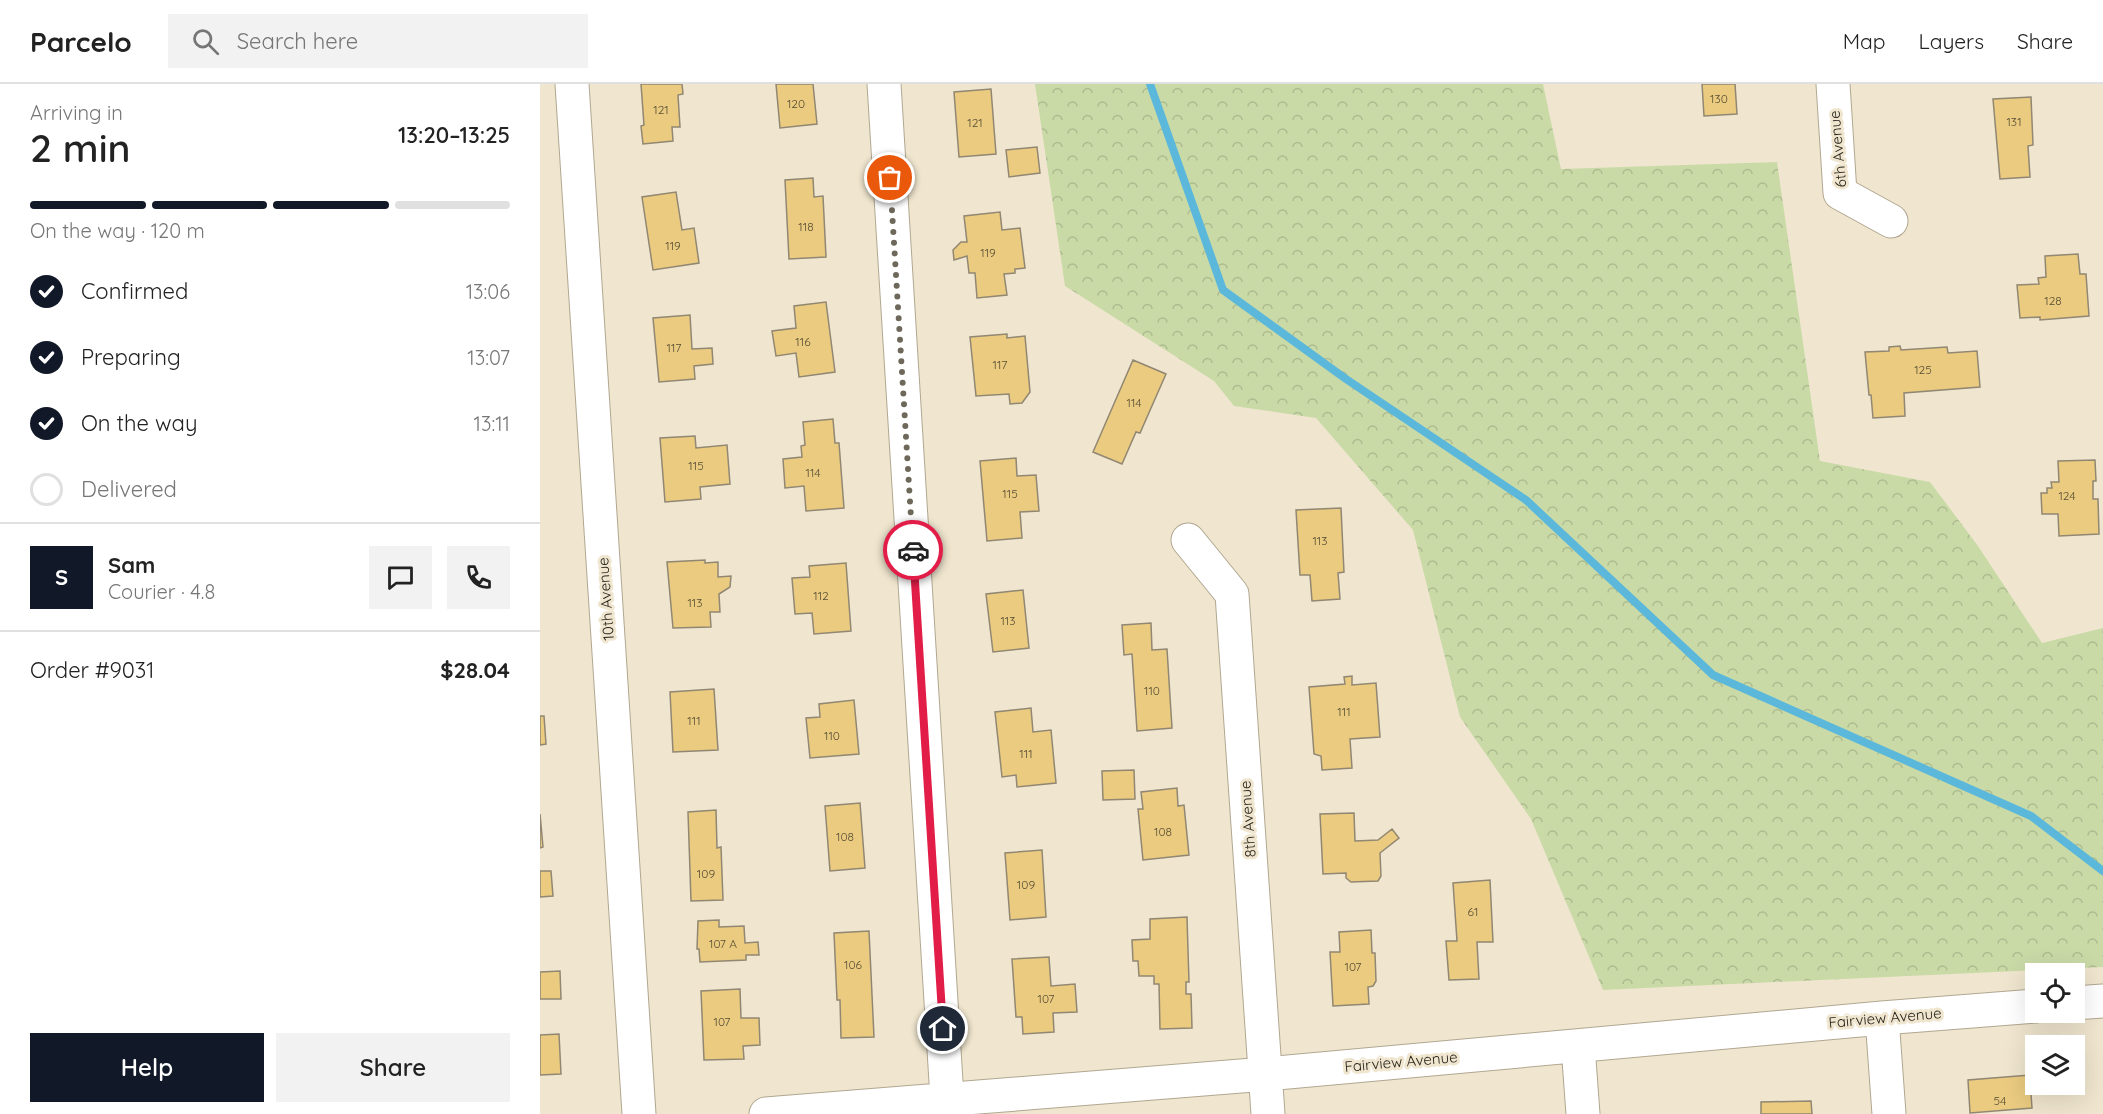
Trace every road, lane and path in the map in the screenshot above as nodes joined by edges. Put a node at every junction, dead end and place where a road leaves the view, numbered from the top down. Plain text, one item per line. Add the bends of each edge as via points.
1 (572, 84) edge
2 (884, 84) edge
3 (1833, 84) edge
4 (1891, 220) dead end
5 (1188, 540) dead end
6 (2103, 1001) edge
7 (2085, 1002) edge
8 (2025, 1007) edge
9 (1882, 1018) junction
10 (1578, 1046) junction
11 (1266, 1074) junction
12 (947, 1107) edge
13 (639, 1114) edge
14 (766, 1114) edge
15 (1268, 1114) edge
16 (1583, 1114) edge
17 (1889, 1114) edge

1 - 13 street, 10th Avenue
2 - 12 street
3 - 4 street, 6th Avenue via 1840,193
5 - 11 street, 8th Avenue via 1232,594
6 - 7 street
8 - 9 street, Fairview Avenue
9 - 10 street, Fairview Avenue
9 - 17 street
10 - 11 street, Fairview Avenue
10 - 16 street
11 - 12 street, Fairview Avenue
11 - 15 street, 8th Avenue
12 - 14 street, Fairview Avenue

